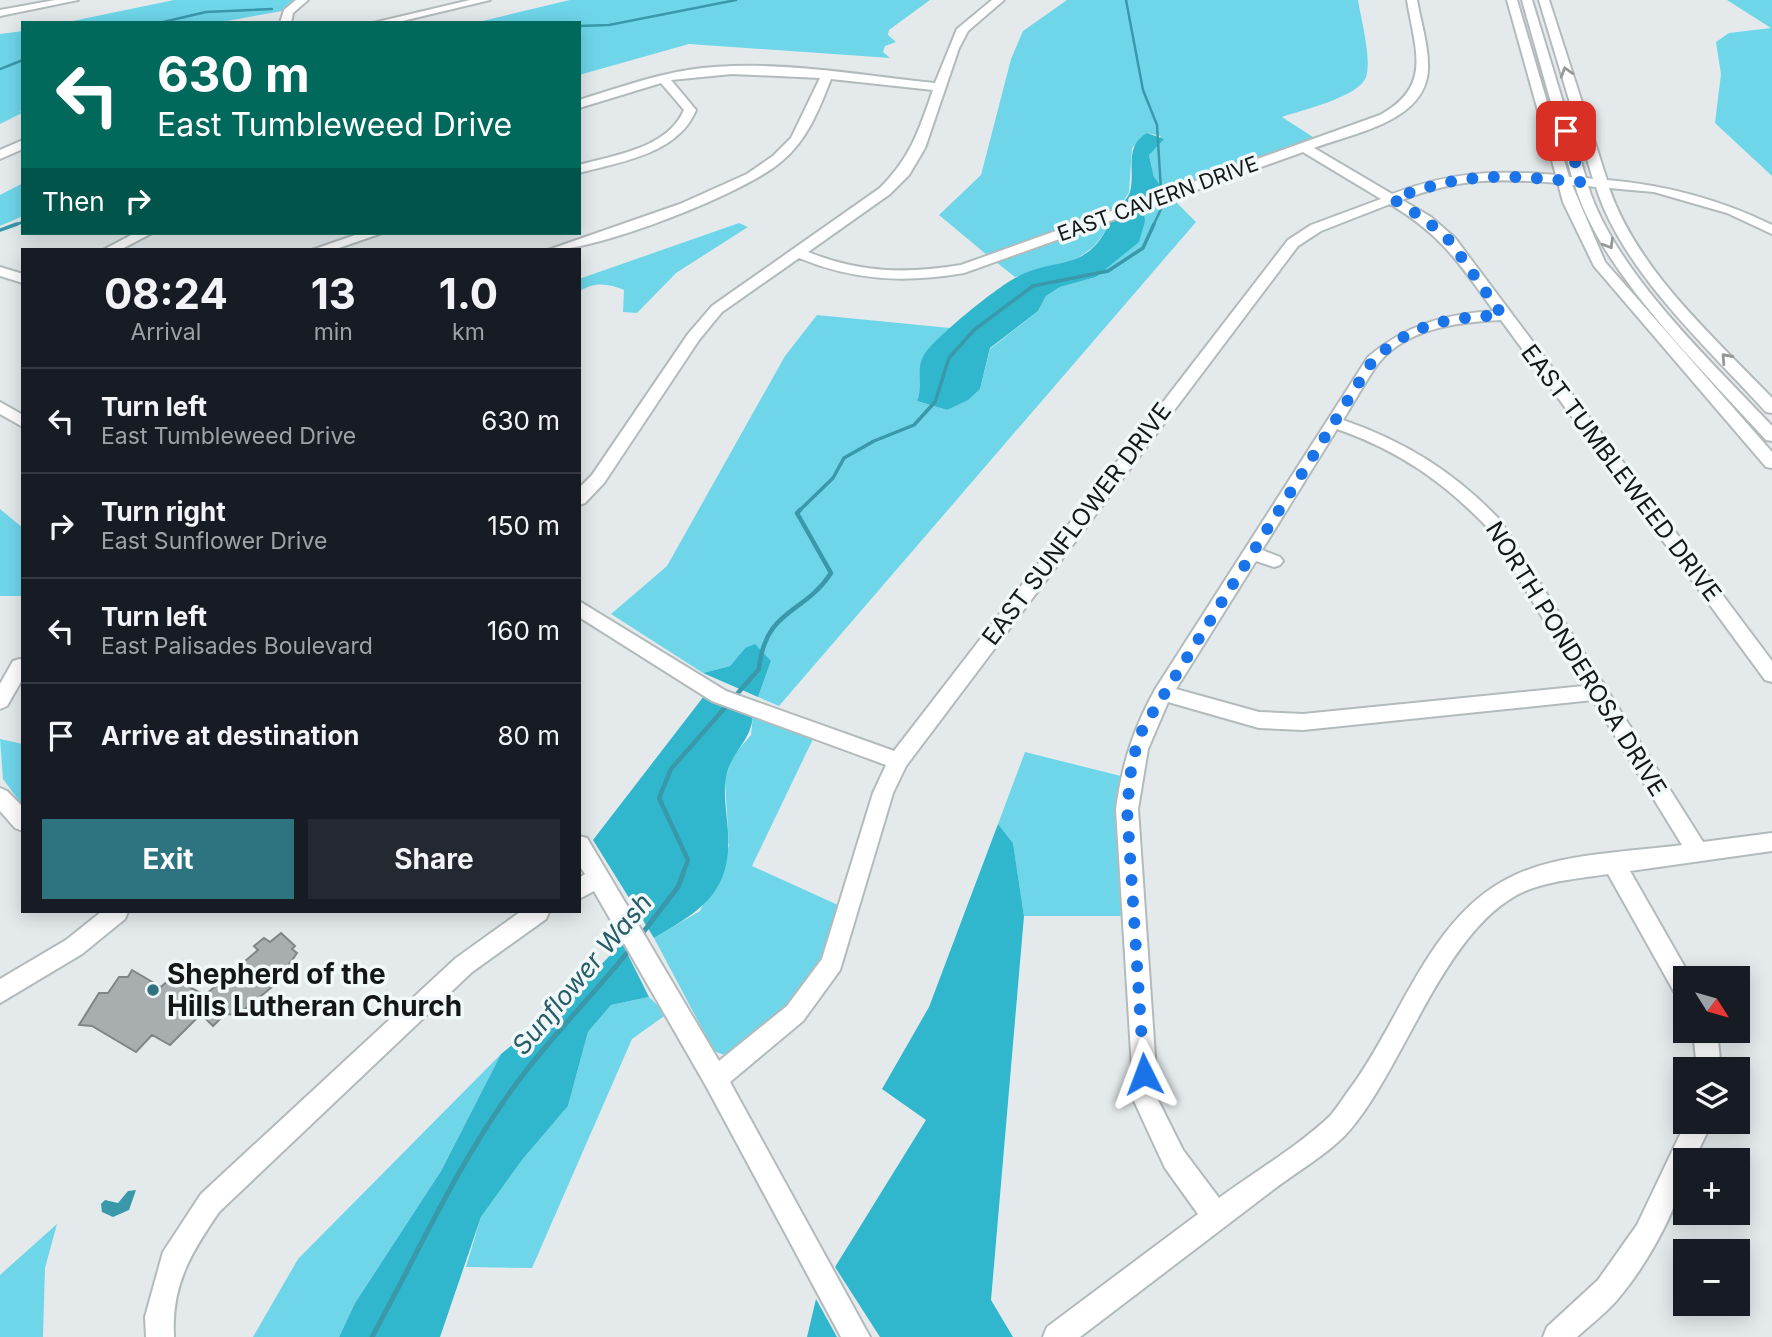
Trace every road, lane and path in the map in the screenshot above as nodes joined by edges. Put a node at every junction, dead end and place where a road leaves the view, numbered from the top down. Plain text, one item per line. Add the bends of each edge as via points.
1 (73, 0) edge
2 (303, 0) edge
3 (485, 0) edge
4 (999, 0) edge
5 (1412, 0) edge
6 (1512, 0) edge
7 (1527, 0) edge
8 (1544, 0) edge
9 (0, 13) edge
10 (286, 21) edge
11 (387, 21) edge
12 (826, 77) junction
13 (664, 79) junction
14 (940, 87) junction
15 (581, 103) edge
16 (21, 145) edge
17 (1304, 147) junction
18 (0, 155) edge
19 (581, 168) edge
20 (1572, 181) junction
21 (1601, 184) junction
22 (1393, 199) junction
23 (1766, 230) edge
24 (141, 235) edge
25 (368, 235) edge
26 (114, 248) edge
27 (325, 248) edge
28 (561, 248) edge
29 (797, 252) junction
30 (0, 271) edge
31 (21, 278) edge
32 (1502, 315) junction
33 (0, 407) edge
34 (1772, 408) edge
35 (21, 421) edge
36 (1332, 422) junction
37 (1772, 436) edge
38 (1772, 463) edge
39 (581, 497) edge
40 (1253, 553) junction
41 (1274, 561) dead end
42 (581, 609) edge
43 (14, 666) edge
44 (1772, 675) edge
45 (1597, 692) junction
46 (1163, 693) junction
47 (0, 701) edge
48 (898, 761) junction
49 (0, 797) edge
50 (21, 820) edge
51 (1772, 842) edge
52 (1697, 851) junction
53 (581, 853) edge
54 (1614, 864) junction
55 (589, 883) edge
56 (116, 913) edge
57 (537, 913) edge
58 (1673, 968) edge
59 (0, 992) edge
60 (715, 1079) junction
61 (1693, 1134) edge
62 (1216, 1216) junction
63 (160, 1337) edge
64 (856, 1337) edge
65 (1057, 1337) edge
66 (1557, 1337) edge

1 - 9 street
2 - 10 street via 288,12
3 - 11 street
4 - 14 street via 963,29
5 - 17 street, EAST CAVERN DRIVE via 1423,80 1415,99 1391,115
6 - 20 street
7 - 20 street
21 -> 8 street
12 - 13 street via 741,70
12 - 14 street
12 - 28 street via 796,141 753,177 726,191
13 - 15 street
13 - 19 street via 690,110 677,134
14 - 29 street via 919,148 904,172 885,191
16 - 18 street
17 - 22 street, EAST TUMBLEWEED DRIVE
17 - 29 street, EAST CAVERN DRIVE via 964,269 919,277 873,277 832,268
20 - 21 street, EAST SUNFLOWER DRIVE
20 - 22 street, EAST SUNFLOWER DRIVE via 1471,176 1431,184
20 -> 37 street via 1633,279
20 - 38 street via 1580,229 1599,263
21 - 23 street, EAST SUNFLOWER DRIVE via 1685,201
34 -> 21 street via 1655,280 1616,221
22 - 32 street, EAST TUMBLEWEED DRIVE via 1450,241
22 - 48 street, EAST SUNFLOWER DRIVE via 1316,228 1293,243 1273,265
24 - 26 street
25 - 27 street
29 - 39 street via 729,298 704,323 624,443
30 - 31 street
32 - 36 street via 1452,318 1422,326 1394,341 1373,360
32 - 44 street, EAST TUMBLEWEED DRIVE
33 - 35 street
36 - 40 street
36 - 45 street, NORTH PONDEROSA DRIVE via 1405,449 1463,490 1494,524
40 - 41 street
40 - 46 street
42 - 48 street via 719,696
43 - 47 street
45 - 46 street via 1303,722 1259,720
45 - 52 street, NORTH PONDEROSA DRIVE
46 - 62 street via 1143,728 1132,761 1127,809 1146,1101 1174,1159
48 - 60 street, EAST SUNFLOWER DRIVE via 883,793 832,963 819,987 802,1010 766,1042
49 - 50 street
51 - 52 street
52 - 54 street
53 - 55 street
54 - 58 street
54 - 62 street via 1555,872 1522,882 1493,899 1446,951 1376,1073 1339,1124
55 - 60 street
56 - 59 street via 74,947
57 - 63 street via 464,965 210,1203 176,1252 159,1317
60 - 64 street
61 - 66 street via 1639,1245 1608,1290
62 - 65 street

